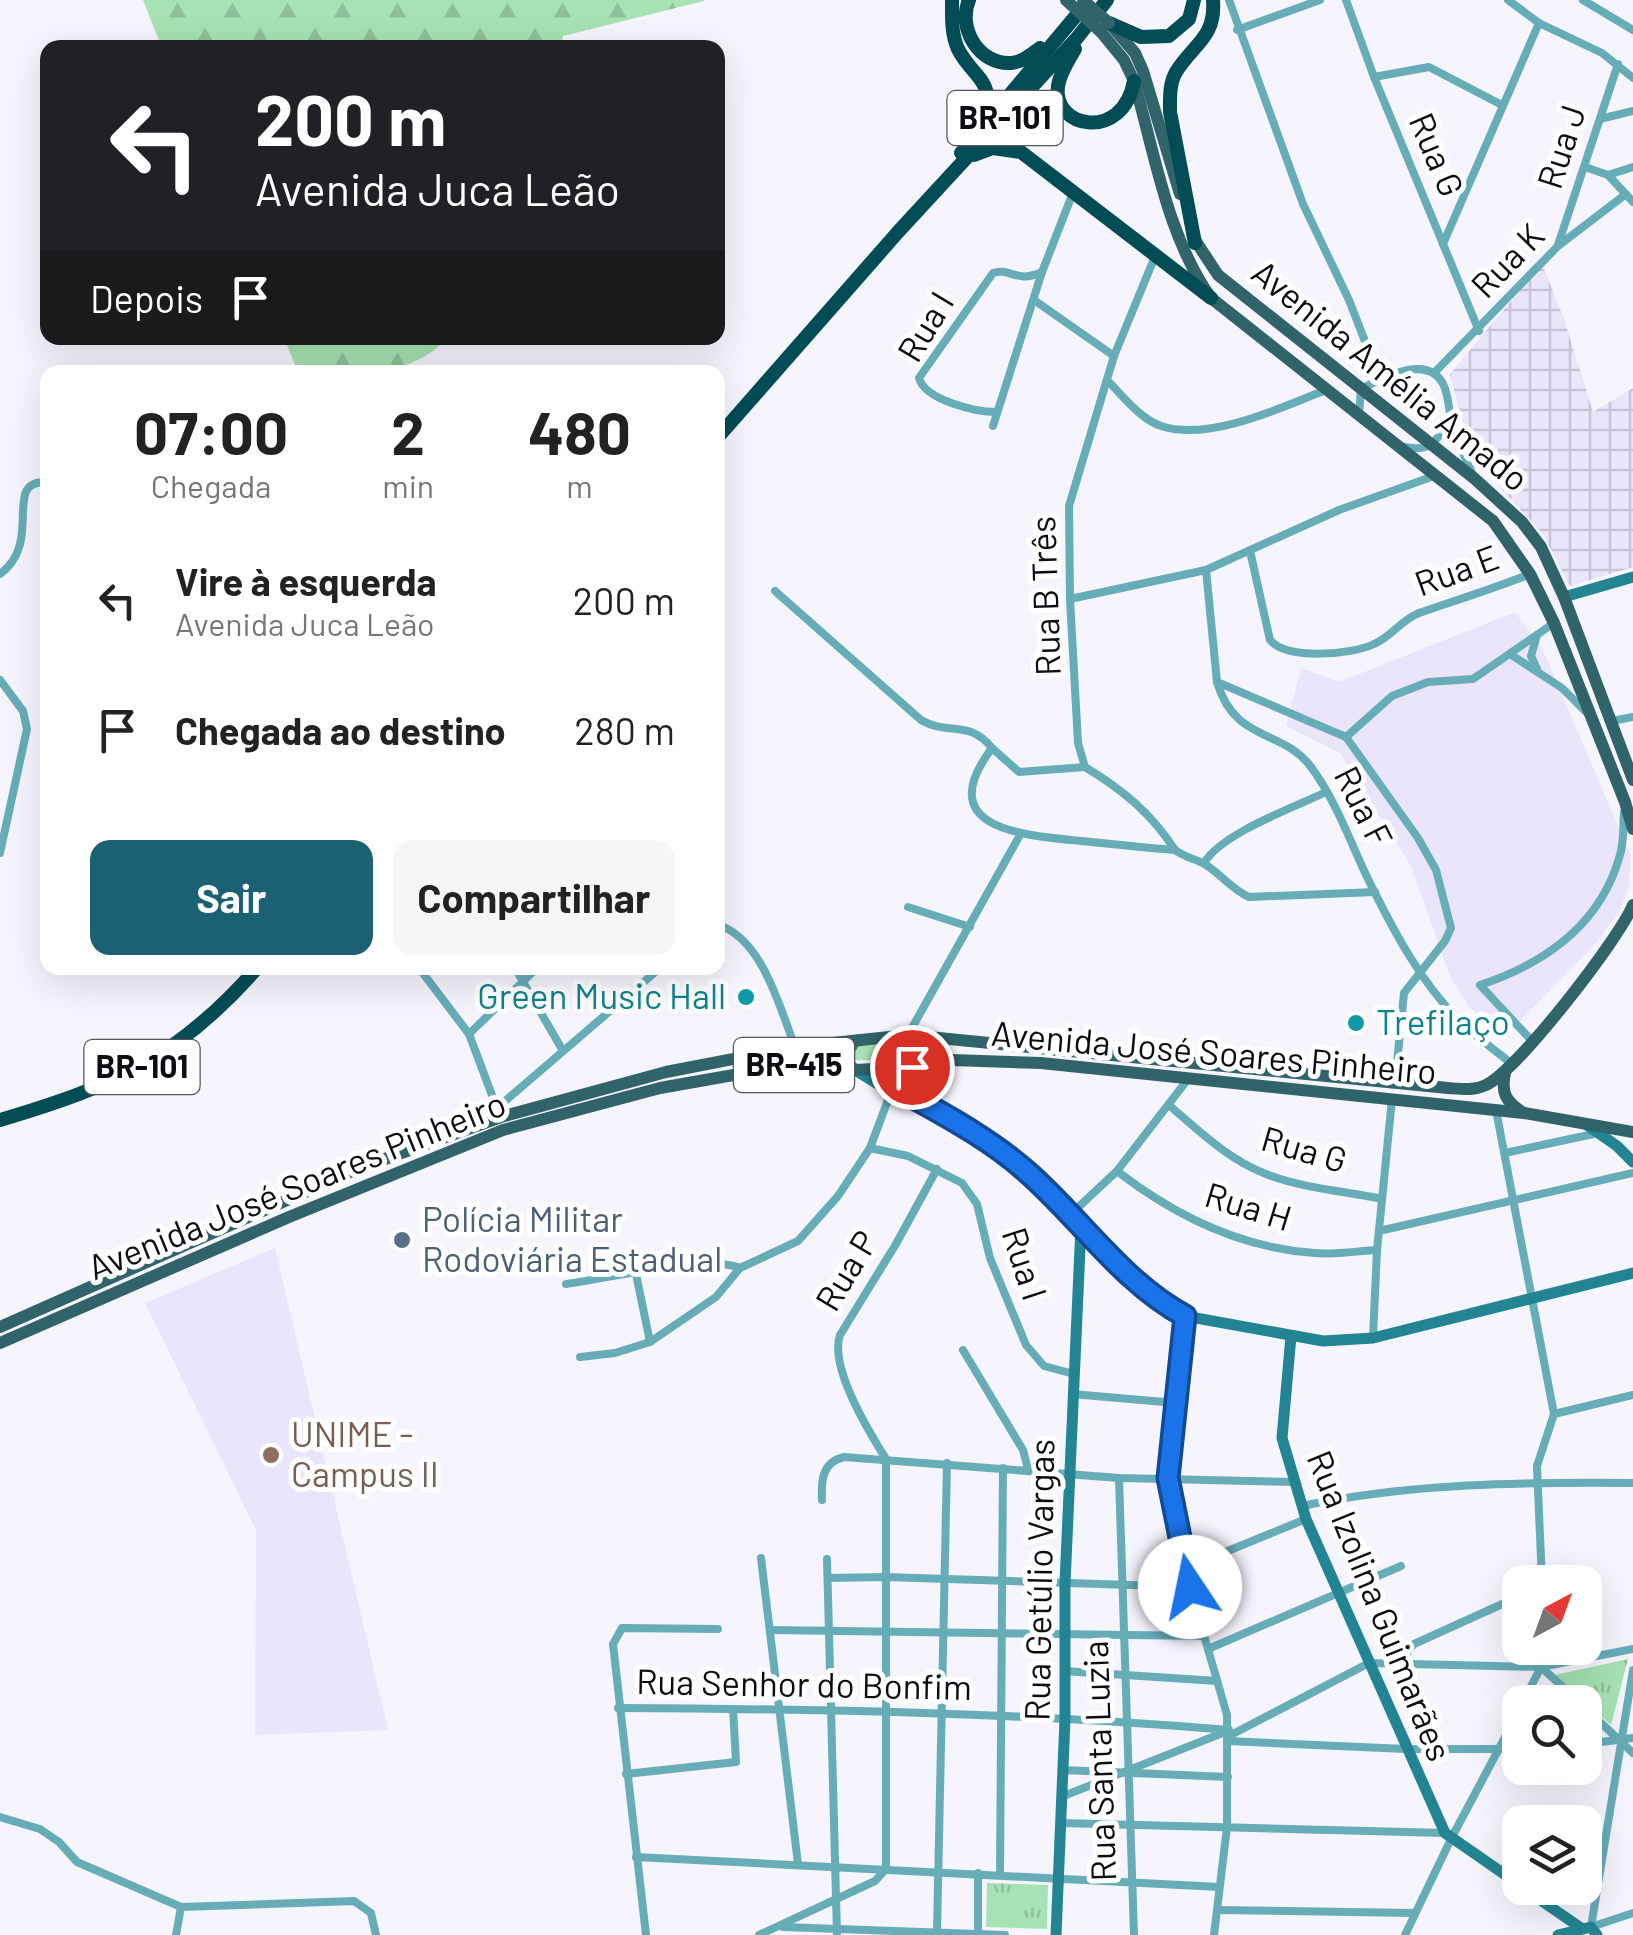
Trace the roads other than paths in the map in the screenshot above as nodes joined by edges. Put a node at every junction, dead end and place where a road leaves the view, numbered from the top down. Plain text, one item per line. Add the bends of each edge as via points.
1 (952, 0) edge
2 (968, 0) edge
3 (1066, 0) edge
4 (1086, 0) edge
5 (1107, 0) edge
6 (1194, 0) edge
7 (1212, 0) edge
8 (1228, 0) edge
9 (1320, 0) edge
10 (1346, 0) edge
11 (1508, 0) edge
12 (1583, 0) edge
13 (1539, 24) junction
14 (1105, 27) junction
15 (1064, 29) junction
16 (1237, 30) junction
17 (1633, 30) edge
18 (1077, 38) junction
19 (1618, 64) junction
20 (1374, 78) junction
21 (1633, 78) edge
22 (1134, 81) junction
23 (1502, 105) junction
24 (1633, 111) edge
25 (1600, 119) junction
26 (965, 155) junction
27 (1586, 167) junction
28 (1633, 167) edge
29 (1608, 174) junction
30 (1074, 190) junction
31 (1626, 194) junction
32 (1633, 202) edge
33 (1195, 243) junction
34 (1444, 244) junction
35 (1558, 246) junction
36 (1156, 254) junction
37 (1042, 272) junction
38 (1211, 298) junction
39 (1034, 300) junction
40 (1479, 330) junction
41 (1114, 356) junction
42 (1434, 373) junction
43 (1107, 380) junction
44 (1380, 380) junction
45 (1328, 389) junction
46 (1361, 389) junction
47 (998, 412) junction
48 (1359, 414) junction
49 (1451, 420) junction
50 (993, 426) dead end
51 (725, 429) edge
52 (1432, 444) junction
53 (1402, 446) junction
54 (1438, 475) junction
55 (1475, 479) junction
56 (40, 482) edge
57 (16, 486) dead end
58 (10, 520) dead end
59 (1250, 550) junction
60 (1206, 570) junction
61 (0, 574) edge
62 (1530, 574) junction
63 (1633, 577) edge
64 (775, 591) dead end
65 (1564, 598) junction
66 (1070, 600) junction
67 (1554, 623) junction
68 (1537, 635) junction
69 (1510, 654) junction
70 (1538, 670) junction
71 (0, 680) edge
72 (1217, 682) junction
73 (1633, 717) edge
74 (1592, 718) junction
75 (1612, 721) junction
76 (1346, 737) junction
77 (992, 748) junction
78 (1085, 768) junction
79 (1633, 780) edge
80 (1326, 792) junction
81 (1625, 802) junction
82 (1633, 828) edge
83 (1020, 835) junction
84 (1, 842) edge
85 (1175, 850) junction
86 (0, 852) edge
87 (1204, 863) junction
88 (1375, 892) junction
89 (1633, 905) edge
90 (908, 907) dead end
91 (970, 927) junction
92 (725, 928) edge
93 (1419, 970) junction
94 (250, 975) edge
95 (424, 975) edge
96 (519, 975) edge
97 (527, 975) edge
98 (652, 975) edge
99 (522, 979) junction
100 (468, 1034) junction
101 (908, 1036) junction
102 (856, 1040) junction
103 (1532, 1040) junction
104 (794, 1047) junction
105 (564, 1051) junction
106 (912, 1067) junction
107 (1509, 1068) junction
108 (855, 1070) junction
109 (1188, 1079) junction
110 (1395, 1082) junction
111 (892, 1092) junction
112 (916, 1099) junction
113 (1392, 1100) junction
114 (1170, 1106) junction
115 (1496, 1110) junction
116 (499, 1112) junction
117 (1524, 1113) junction
118 (0, 1120) edge
119 (1593, 1129) junction
120 (1633, 1132) edge
121 (870, 1148) junction
122 (1505, 1152) junction
123 (1633, 1162) edge
124 (936, 1168) junction
125 (1117, 1171) junction
126 (1633, 1173) edge
127 (1514, 1198) junction
128 (1382, 1199) junction
129 (1071, 1214) junction
130 (1081, 1226) junction
131 (1379, 1231) junction
132 (1377, 1250) junction
133 (740, 1268) junction
134 (1633, 1273) edge
135 (636, 1274) junction
136 (566, 1284) dead end
137 (1532, 1300) junction
138 (1185, 1316) junction
139 (0, 1327) edge
140 (1291, 1336) junction
141 (1373, 1338) junction
142 (650, 1342) junction
143 (0, 1343) edge
144 (963, 1350) dead end
145 (580, 1357) dead end
146 (1074, 1374) junction
147 (1072, 1394) junction
148 (1633, 1395) edge
149 (1176, 1403) junction
150 (1554, 1414) junction
151 (886, 1459) junction
152 (947, 1463) junction
153 (1003, 1468) junction
154 (1028, 1469) junction
155 (1069, 1473) junction
156 (1120, 1478) junction
157 (1168, 1478) junction
158 (1293, 1482) junction
159 (1536, 1482) junction
160 (1633, 1483) edge
161 (822, 1500) dead end
162 (1304, 1512) junction
163 (761, 1558) dead end
164 (827, 1559) dead end
165 (1541, 1565) edge
166 (1401, 1566) dead end
167 (1186, 1568) junction
168 (886, 1577) junction
169 (828, 1578) junction
170 (945, 1579) junction
171 (1002, 1580) junction
172 (1064, 1583) junction
173 (1122, 1585) junction
174 (1190, 1587) junction
175 (1340, 1593) junction
176 (1502, 1604) edge
177 (718, 1629) dead end
178 (830, 1629) junction
179 (770, 1630) junction
180 (886, 1630) junction
181 (944, 1632) junction
182 (1002, 1632) junction
183 (1065, 1633) junction
184 (1124, 1635) junction
185 (1204, 1636) junction
186 (1633, 1648) edge
187 (1208, 1649) junction
188 (1369, 1663) junction
189 (1407, 1663) junction
190 (1541, 1667) junction
191 (1633, 1670) edge
192 (1064, 1672) junction
193 (1125, 1676) junction
194 (1217, 1681) junction
195 (1532, 1685) edge
196 (1561, 1685) edge
197 (618, 1708) junction
198 (733, 1709) junction
199 (781, 1709) junction
200 (833, 1710) junction
201 (886, 1713) junction
202 (942, 1714) junction
203 (1001, 1717) junction
204 (1064, 1719) junction
205 (1126, 1722) junction
206 (1602, 1724) edge
207 (1229, 1736) junction
208 (1633, 1738) edge
209 (1620, 1741) junction
210 (1602, 1743) edge
211 (1502, 1744) edge
212 (1406, 1749) junction
213 (1499, 1750) junction
214 (1502, 1750) edge
215 (1633, 1753) edge
216 (1063, 1770) junction
217 (1128, 1772) junction
218 (626, 1774) junction
219 (1228, 1777) junction
220 (1061, 1798) junction
221 (0, 1817) edge
222 (1060, 1823) junction
223 (1130, 1824) junction
224 (1227, 1827) junction
225 (1448, 1835) junction
226 (636, 1857) junction
227 (798, 1864) junction
228 (836, 1866) junction
229 (886, 1868) junction
230 (939, 1871) junction
231 (1502, 1872) edge
232 (978, 1873) junction
233 (1000, 1874) junction
234 (1059, 1877) junction
235 (1132, 1880) junction
236 (1219, 1887) junction
237 (836, 1900) junction
238 (1551, 1905) edge
239 (181, 1908) junction
240 (1217, 1910) junction
241 (1633, 1912) edge
242 (1414, 1913) junction
243 (1590, 1930) edge
244 (778, 1931) edge
245 (837, 1931) edge
246 (938, 1932) junction
247 (978, 1934) edge
248 (176, 1935) edge
249 (376, 1935) edge
250 (646, 1935) edge
251 (760, 1935) edge
252 (1005, 1935) edge
253 (1056, 1935) edge
254 (1134, 1935) edge
255 (1214, 1935) edge
256 (1405, 1935) edge
257 (1558, 1935) edge

1 - 26 highway via 958,50 989,100
2 - 15 highway via 966,25 976,48 1010,64
3 - 14 main road, bridge
4 - 14 main road, bridge
4 - 15 highway, BR-101
5 - 18 highway, BR-101
6 - 14 highway via 1189,18 1169,36
7 - 33 highway via 1206,35 1176,72 1170,92
8 - 16 street
9 - 16 street
10 - 20 street, Rua G
11 - 13 street
12 - 17 street
13 - 19 street
13 - 23 street
14 - 22 main road
14 - 33 main road via 1135,54 1143,72
15 - 26 highway, BR-101
16 - 44 street
18 - 22 highway via 1057,89 1073,117 1102,123 1117,115
18 - 26 highway, BR-101
19 - 21 street
19 - 25 street, Rua J
20 - 23 street via 1429,67
20 - 34 street, Rua G
22 - 38 main road via 1180,247
23 - 34 street
24 - 25 street
25 - 27 street, Rua J
26 - 30 highway via 1009,148
26 - 51 highway, BR-101
27 - 29 street
27 - 35 street, Rua J
28 - 29 street
29 - 31 street
30 - 36 highway
30 - 37 street
31 - 32 street
31 - 35 street, Rua K
33 - 46 main road, Avenida Amélia Amado via 1218,275
34 - 40 street, Rua G
35 - 40 street, Rua K
36 - 38 highway
36 - 41 street, Rua B Três
37 - 39 street
37 - 47 street, Rua I via 1021,278 993,273 919,378 956,405
38 - 45 main road, Avenida Amélia Amado
39 - 41 street
39 - 47 street
40 - 42 street, Rua K
41 - 43 street, Rua B Três
42 - 44 street via 1419,368
42 - 49 street
43 - 45 street via 1151,421 1178,428 1236,423
43 - 66 street, Rua B Três via 1071,493
44 - 46 street
45 - 48 main road, Avenida Amélia Amado
46 - 48 street
46 - 52 main road, Avenida Amélia Amado
47 - 50 street
48 - 53 main road, Avenida Amélia Amado
49 - 52 street
49 - 55 street
52 - 53 street via 1422,450
52 - 55 main road, Avenida Amélia Amado
53 - 54 main road, Avenida Amélia Amado
54 - 59 street
54 - 62 main road, Avenida Amélia Amado via 1492,520
55 - 65 main road, Avenida Amélia Amado via 1522,522
56 - 57 street
58 - 61 street via 15,558
59 - 60 street
59 - 62 street, Rua E via 1270,640 1288,651 1360,650 1414,615
60 - 66 street
60 - 72 street, Rua F
62 - 67 main road, Avenida Amélia Amado
63 - 65 main road
64 - 77 street via 920,720 970,729
65 - 75 main road, Avenida Amélia Amado
66 - 78 street, Rua B Três
67 - 68 street
67 - 74 main road, Avenida Amélia Amado
68 - 69 street
68 - 70 street via 1531,656
69 - 70 street
69 - 76 street via 1473,679 1428,682 1392,696
70 - 74 street
71 - 84 street via 23,711 27,729
72 - 76 street
72 - 80 street, Rua F via 1233,713 1254,732 1301,755
73 - 75 street
74 - 81 main road, Avenida Amélia Amado
75 - 79 main road, Avenida Amélia Amado
76 - 93 street via 1423,846 1443,890 1450,932
77 - 78 street via 1019,772
77 - 83 street via 972,785 975,806 989,824
78 - 85 street via 1138,803
80 - 87 street via 1239,835
80 - 88 street, Rua F
81 - 82 main road, Avenida Amélia Amado
81 - 103 street via 1622,849 1601,902 1544,958 1480,985
83 - 85 street
83 - 91 street
84 - 86 street
85 - 87 street
87 - 88 street via 1249,896
88 - 93 street, Rua F
89 - 103 main road via 1605,953
90 - 91 street
91 - 101 street
92 - 104 street via 764,966
93 - 107 street, Rua F
93 - 110 street via 1404,993
94 - 118 highway, BR-101 via 206,1021 144,1066 76,1098
95 - 100 street
96 - 99 street
97 - 99 street
98 - 105 street
99 - 100 street
99 - 105 street
100 - 116 street
101 - 102 main road, Avenida José Soares Pinheiro / BR-415
101 - 106 main road via 919,1050
101 - 110 main road, Avenida José Soares Pinheiro / BR-415
102 - 104 main road, Avenida José Soares Pinheiro / BR-415
102 - 108 main road via 845,1058
103 - 107 main road
104 - 116 main road, Avenida José Soares Pinheiro / BR-415
105 - 116 street
106 - 108 main road, Avenida José Soares Pinheiro / BR-415
106 - 109 main road, Avenida José Soares Pinheiro / BR-415 via 952,1060
106 - 112 main road
107 - 110 main road, Avenida José Soares Pinheiro / BR-415 via 1469,1090
107 - 117 main road via 1505,1098
108 - 111 main road
108 - 143 main road, Avenida José Soares Pinheiro / BR-415 via 790,1065 660,1088 503,1130
109 - 113 main road, Avenida José Soares Pinheiro / BR-415
109 - 114 street
111 - 112 main road
111 - 121 street
112 - 129 main road via 996,1148
113 - 115 main road, Avenida José Soares Pinheiro / BR-415
113 - 128 street
114 - 125 street
114 - 128 street, Rua G via 1255,1170
115 - 117 main road, Avenida José Soares Pinheiro / BR-415
115 - 122 street
116 - 139 main road, Avenida José Soares Pinheiro / BR-415
117 - 119 main road, Avenida José Soares Pinheiro / BR-415
119 - 120 main road, Avenida José Soares Pinheiro / BR-415
119 - 122 street, Avenida José Soares Pinheiro
119 - 123 main road
121 - 124 street, Rua I
121 - 133 street, Rua P via 810,1232
122 - 127 street
124 - 146 street, Rua I via 962,1183 977,1204 990,1258 1026,1345 1044,1366
124 - 151 street, Rua P via 836,1348 863,1422
125 - 129 street
125 - 132 street, Rua H via 1181,1216 1249,1241 1317,1254
126 - 127 street
127 - 131 street
127 - 137 street
128 - 131 street
129 - 130 main road
130 - 138 main road via 1155,1297
130 - 146 main road, Rua Getúlio Vargas
131 - 132 street
132 - 141 street
133 - 135 street, Rua P via 683,1266
133 - 142 street, Rua P via 716,1297
134 - 137 main road
135 - 136 street, Rua P
135 - 142 street
137 - 141 main road
137 - 150 street
138 - 140 main road
138 - 149 street
140 - 141 main road
140 - 158 main road, Rua Izolina Guimarães via 1282,1438
142 - 145 street, Rua P
144 - 154 street
146 - 147 main road, Rua Getúlio Vargas
147 - 149 street
147 - 155 main road, Rua Getúlio Vargas
148 - 150 street
149 - 157 street
150 - 159 street
151 - 152 street
151 - 161 street via 834,1460 822,1476
151 - 168 street
152 - 153 street
152 - 170 street
153 - 154 street
153 - 171 street
154 - 155 street
155 - 156 street
155 - 172 main road, Rua Getúlio Vargas
156 - 157 street
156 - 173 street, Rua Santa Luzia
157 - 158 street
157 - 167 street
158 - 162 main road, Rua Izolina Guimarães
159 - 160 street
159 - 162 street via 1380,1492
159 - 165 street
162 - 167 street
162 - 175 main road, Rua Izolina Guimarães
163 - 179 street
164 - 169 street
166 - 175 street
167 - 174 street
168 - 169 street
168 - 170 street
168 - 180 street
169 - 178 street
170 - 171 street
170 - 181 street
171 - 172 street
171 - 182 street
172 - 173 street
172 - 183 main road, Rua Getúlio Vargas
173 - 174 street
173 - 184 street, Rua Santa Luzia
174 - 185 street
175 - 187 street
175 - 188 main road, Rua Izolina Guimarães
176 - 189 street via 1414,1644
177 - 197 street via 622,1628 613,1644
178 - 179 street
178 - 180 street
178 - 200 street
179 - 199 street
180 - 181 street
180 - 201 street
181 - 182 street
181 - 202 street
182 - 183 street
182 - 203 street
183 - 184 street
183 - 192 main road, Rua Getúlio Vargas
184 - 185 street
184 - 193 street, Rua Santa Luzia
185 - 187 street
186 - 190 street
187 - 194 street
188 - 189 street
188 - 207 street
188 - 212 main road, Rua Izolina Guimarães
189 - 190 street
190 - 195 street
190 - 196 street
191 - 209 street
192 - 193 street
192 - 204 main road, Rua Getúlio Vargas
193 - 194 street
193 - 205 street, Rua Santa Luzia
194 - 207 street
197 - 198 street, Rua Senhor do Bonfim
197 - 218 street
198 - 199 street, Rua Senhor do Bonfim
198 - 218 street via 736,1762
199 - 200 street, Rua Senhor do Bonfim
199 - 227 street
200 - 201 street, Rua Senhor do Bonfim
200 - 228 street
201 - 202 street, Rua Senhor do Bonfim
201 - 229 street
202 - 203 street, Rua Senhor do Bonfim
202 - 230 street
203 - 204 street, Rua Senhor do Bonfim
203 - 233 street
204 - 205 street, Rua Senhor do Bonfim
204 - 216 main road, Rua Getúlio Vargas
205 - 207 street, Rua Senhor do Bonfim
205 - 217 street, Rua Santa Luzia
206 - 209 street
207 - 212 street, Rua Senhor do Bonfim
207 - 217 street
207 - 219 street
208 - 209 street
209 - 210 street
209 - 215 street
209 - 243 street
211 - 213 street
212 - 213 street, Rua Senhor do Bonfim
212 - 225 main road, Rua Izolina Guimarães
213 - 214 street, Rua Senhor do Bonfim
213 - 225 street
216 - 217 street
216 - 220 main road, Rua Getúlio Vargas
217 - 219 street
217 - 220 street
217 - 223 street, Rua Santa Luzia
218 - 226 street
219 - 224 street
220 - 222 main road, Rua Getúlio Vargas
221 - 239 street via 40,1829 76,1862
222 - 223 street
222 - 234 main road, Rua Getúlio Vargas
223 - 224 street
223 - 235 street, Rua Santa Luzia
224 - 225 street
224 - 236 street
225 - 231 main road
225 - 242 street
226 - 227 street
226 - 250 street
227 - 228 street
228 - 229 street
228 - 237 street
229 - 230 street
229 - 237 street
230 - 232 street
230 - 246 street
232 - 233 street
232 - 247 street
233 - 234 street
234 - 235 street
234 - 253 main road, Rua Getúlio Vargas
235 - 236 street
235 - 254 street, Rua Santa Luzia
236 - 240 street
237 - 244 street
237 - 245 street
238 - 243 main road
239 - 248 street
239 - 249 street via 354,1901 370,1912
240 - 242 street
240 - 255 street
241 - 243 street
242 - 256 street
243 - 257 main road
244 - 245 street
244 - 251 street
245 - 246 street
246 - 247 street
247 - 252 street

